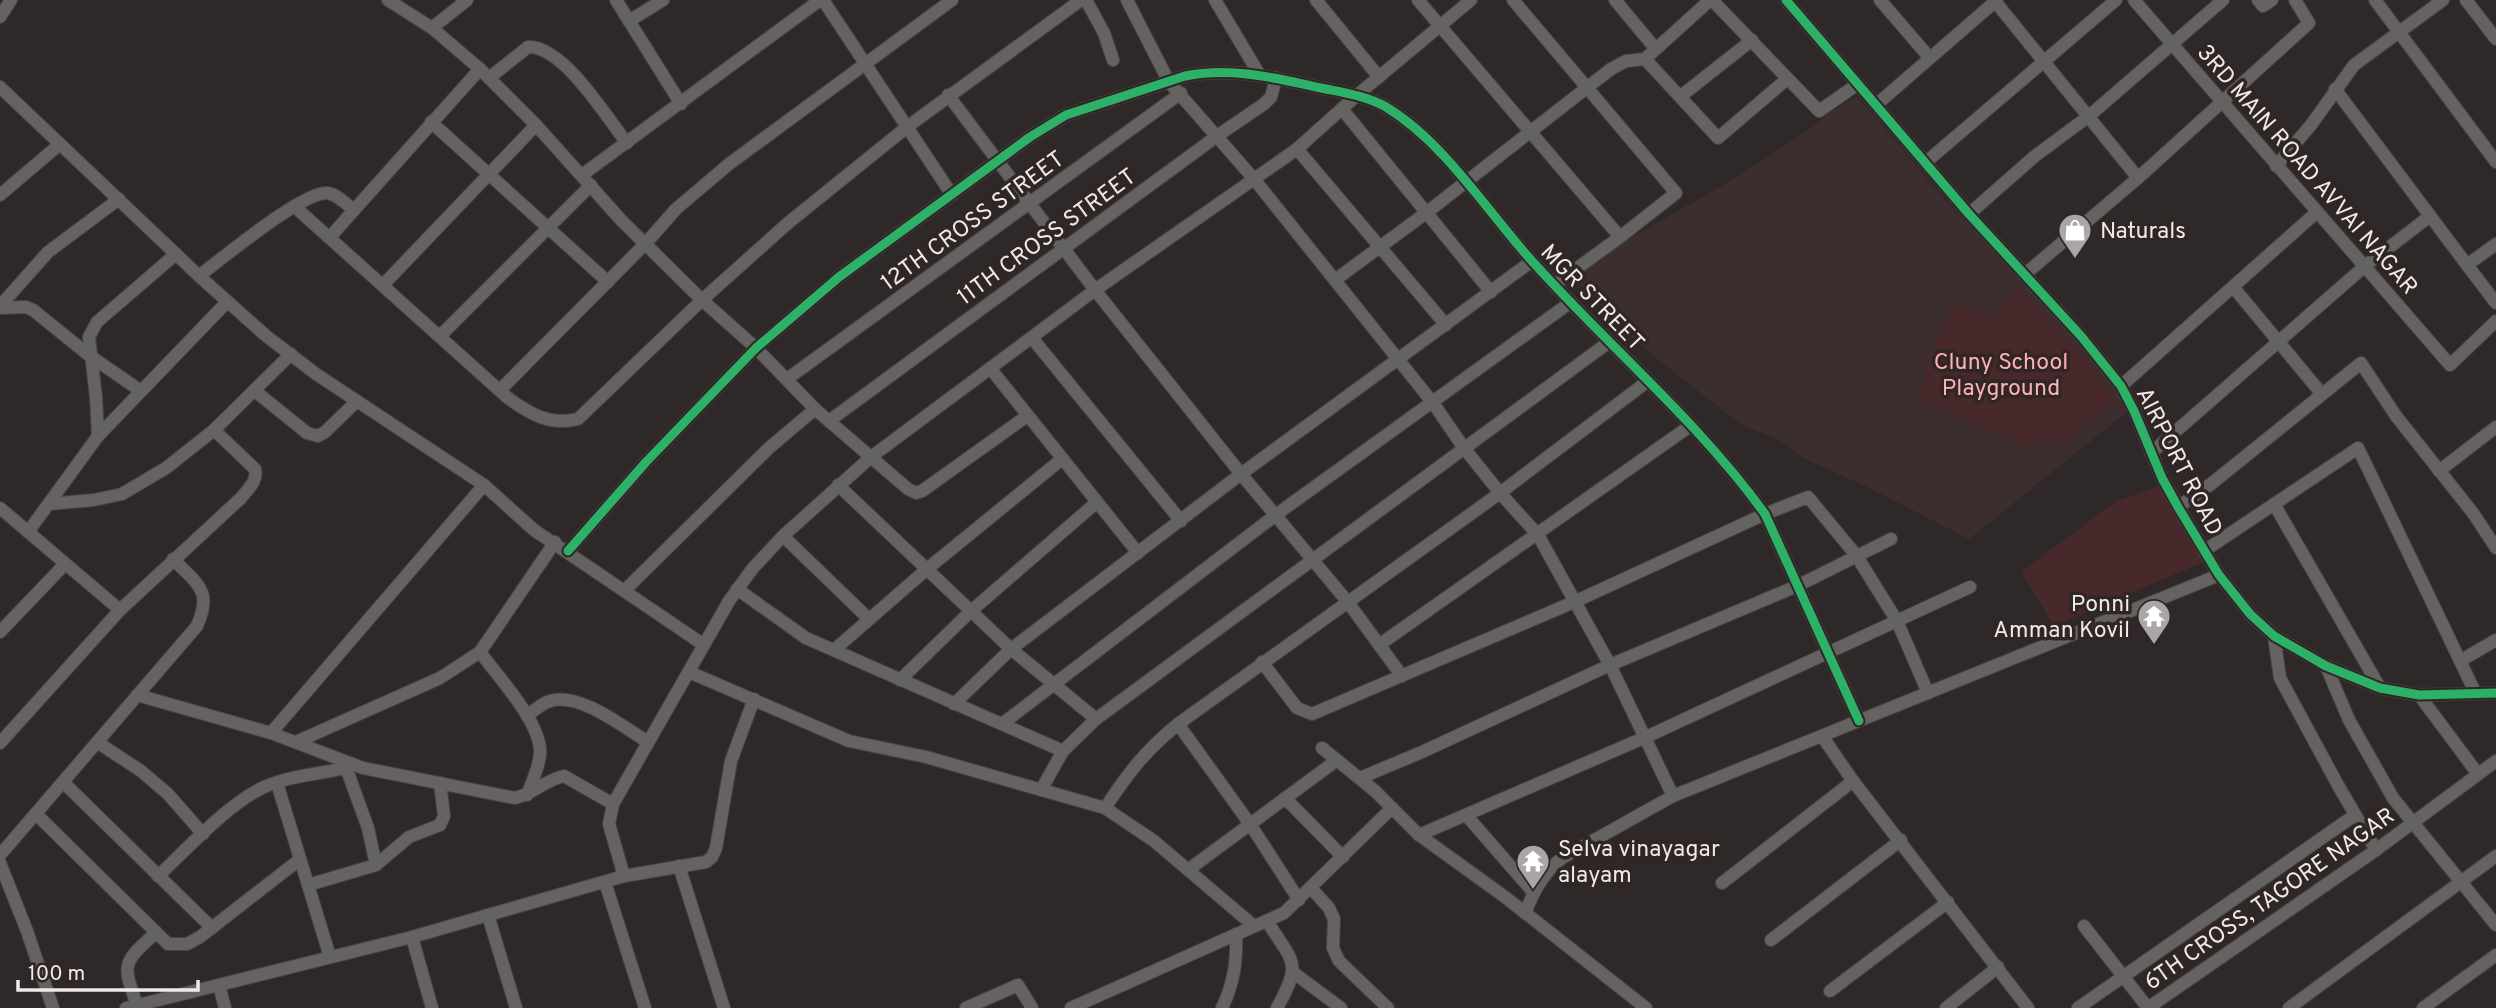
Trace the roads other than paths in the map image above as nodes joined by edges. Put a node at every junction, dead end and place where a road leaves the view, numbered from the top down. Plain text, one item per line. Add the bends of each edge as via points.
1 (11, 0) edge
2 (388, 0) edge
3 (467, 0) edge
4 (616, 0) edge
5 (663, 0) edge
6 (822, 0) edge
7 (952, 0) edge
8 (1084, 0) edge
9 (1127, 0) edge
10 (1215, 0) edge
11 (1316, 0) edge
12 (1418, 0) edge
13 (1471, 0) edge
14 (1513, 0) edge
15 (1615, 0) edge
16 (1711, 0) edge
17 (1786, 0) edge
18 (1880, 0) edge
19 (1996, 0) edge
20 (2116, 0) edge
21 (2134, 0) edge
22 (2223, 0) edge
23 (2258, 0) edge
24 (2272, 0) edge
25 (2295, 0) edge
26 (2375, 0) edge
27 (2443, 0) edge
28 (2466, 0) edge
29 (0, 17) edge
30 (629, 21) junction
31 (1441, 25) junction
32 (432, 28) junction
33 (2399, 33) junction
34 (2496, 39) edge
35 (1752, 40) junction
36 (2173, 45) junction
37 (1655, 48) junction
38 (1930, 57) junction
39 (1645, 59) junction
40 (1114, 60) dead end
41 (2045, 62) junction
42 (867, 64) junction
43 (484, 74) junction
44 (1259, 74) junction
45 (1379, 77) junction
46 (1276, 78) junction
47 (1787, 79) junction
48 (1169, 82) junction
49 (1858, 85) junction
50 (0, 87) edge
51 (1587, 87) junction
52 (2335, 89) junction
53 (1181, 93) junction
54 (948, 95) junction
55 (1356, 96) junction
56 (1681, 96) junction
57 (2222, 100) junction
58 (681, 104) junction
59 (1876, 104) junction
60 (1342, 109) junction
61 (2089, 117) junction
62 (431, 122) junction
63 (536, 125) junction
64 (907, 127) junction
65 (1531, 130) junction
66 (1217, 136) junction
67 (626, 143) junction
68 (60, 144) junction
69 (1297, 149) junction
70 (998, 160) junction
71 (1926, 162) junction
72 (2496, 162) edge
73 (2276, 166) junction
74 (489, 175) junction
75 (582, 175) junction
76 (2138, 178) junction
77 (1254, 179) junction
78 (1465, 183) junction
79 (591, 186) junction
80 (0, 195) edge
81 (952, 195) junction
82 (119, 199) junction
83 (1030, 203) junction
84 (295, 207) junction
85 (354, 210) junction
86 (2318, 212) junction
87 (1426, 213) junction
88 (1969, 214) junction
89 (2430, 215) junction
90 (549, 228) junction
91 (330, 237) junction
92 (1620, 237) junction
93 (646, 243) junction
94 (2496, 244) edge
95 (1380, 247) junction
96 (1065, 249) junction
97 (176, 254) junction
98 (1532, 261) junction
99 (2467, 265) junction
100 (2365, 266) junction
101 (2024, 275) junction
102 (199, 276) junction
103 (1335, 280) junction
104 (608, 282) junction
105 (383, 285) junction
106 (1554, 285) junction
107 (2234, 288) junction
108 (1095, 290) junction
109 (1491, 292) junction
110 (702, 300) junction
111 (227, 302) junction
112 (1572, 302) junction
113 (2496, 303) edge
114 (0, 307) edge
115 (2496, 321) edge
116 (1446, 325) junction
117 (440, 337) junction
118 (1032, 338) junction
119 (1609, 342) junction
120 (2278, 343) junction
121 (755, 348) junction
122 (291, 355) junction
123 (90, 356) junction
124 (1399, 359) junction
125 (990, 368) junction
126 (787, 379) junction
127 (1648, 381) junction
128 (2121, 386) junction
129 (500, 390) junction
130 (141, 391) junction
131 (255, 391) junction
132 (2321, 393) junction
133 (357, 401) junction
134 (1433, 402) junction
135 (815, 409) junction
136 (1027, 415) junction
137 (829, 421) junction
138 (1690, 426) junction
139 (2496, 428) edge
140 (215, 430) junction
141 (98, 436) junction
142 (1464, 448) junction
143 (2151, 453) junction
144 (870, 457) junction
145 (1062, 459) junction
146 (2439, 471) junction
147 (1241, 474) junction
148 (484, 485) junction
149 (838, 485) junction
150 (1500, 493) junction
151 (1097, 502) junction
152 (49, 504) junction
153 (2274, 504) junction
154 (2178, 507) junction
155 (0, 508) edge
156 (1277, 514) junction
157 (1765, 514) junction
158 (1181, 521) junction
159 (28, 532) junction
160 (1538, 535) junction
161 (783, 536) junction
162 (1891, 539) dead end
163 (555, 542) junction
164 (2496, 548) edge
165 (568, 551) junction
166 (2204, 551) junction
167 (1138, 553) junction
168 (1856, 555) junction
169 (173, 559) junction
170 (1313, 559) junction
171 (65, 564) junction
172 (928, 569) junction
173 (2219, 575) junction
174 (1797, 586) junction
175 (1970, 587) dead end
176 (737, 589) junction
177 (625, 590) junction
178 (1348, 601) junction
179 (1574, 602) junction
180 (120, 610) junction
181 (971, 611) junction
182 (869, 620) junction
183 (1897, 621) junction
184 (0, 632) edge
185 (2273, 636) junction
186 (2496, 640) edge
187 (704, 645) junction
188 (1380, 645) junction
189 (1011, 649) junction
190 (834, 650) junction
191 (480, 652) junction
192 (1828, 654) junction
193 (2460, 661) junction
194 (1262, 662) junction
195 (1610, 665) junction
196 (2326, 666) junction
197 (689, 672) junction
198 (1402, 676) junction
199 (900, 680) junction
200 (1054, 683) junction
201 (2380, 688) junction
202 (2475, 692) junction
203 (2496, 692) edge
204 (1928, 693) junction
205 (137, 695) junction
206 (2419, 695) junction
207 (754, 699) junction
208 (954, 704) junction
209 (527, 716) junction
210 (1096, 719) junction
211 (1859, 721) junction
212 (1002, 724) junction
213 (1178, 724) junction
214 (271, 733) junction
215 (1822, 736) junction
216 (1646, 737) junction
217 (97, 742) junction
218 (296, 742) junction
219 (648, 742) junction
220 (0, 743) edge
221 (1322, 748) dead end
222 (1063, 751) junction
223 (1337, 760) junction
224 (2496, 761) edge
225 (345, 764) junction
226 (2478, 774) junction
227 (1360, 778) junction
228 (1853, 781) junction
229 (63, 782) junction
230 (277, 783) junction
231 (440, 783) junction
232 (1041, 790) junction
233 (527, 795) junction
234 (1673, 796) junction
235 (1285, 798) junction
236 (613, 804) junction
237 (1105, 808) junction
238 (1392, 808) junction
239 (36, 814) junction
240 (1466, 815) junction
241 (2355, 816) junction
242 (2414, 823) junction
243 (1250, 824) junction
244 (203, 834) junction
245 (1419, 835) junction
246 (1901, 840) junction
247 (2376, 850) junction
248 (0, 855) edge
249 (2496, 856) edge
250 (1343, 857) junction
251 (299, 860) junction
252 (0, 863) edge
253 (376, 865) junction
254 (679, 866) junction
255 (1188, 870) junction
256 (159, 876) junction
257 (624, 876) junction
258 (2462, 881) junction
259 (605, 882) junction
260 (1722, 883) dead end
261 (308, 885) junction
262 (1311, 888) junction
263 (1533, 892) junction
264 (1299, 901) junction
265 (1948, 902) junction
266 (1525, 913) junction
267 (488, 915) junction
268 (1261, 923) junction
269 (2496, 925) edge
270 (2084, 926) dead end
271 (212, 928) junction
272 (156, 933) junction
273 (1236, 934) junction
274 (412, 937) junction
275 (1771, 940) dead end
276 (2496, 955) edge
277 (330, 957) junction
278 (1998, 967) junction
279 (1294, 973) junction
280 (2124, 975) junction
281 (219, 985) junction
282 (1830, 991) dead end
283 (134, 1007) edge
284 (53, 1008) edge
285 (225, 1008) edge
286 (432, 1008) edge
287 (516, 1008) edge
288 (645, 1008) edge
289 (724, 1008) edge
290 (966, 1008) edge
291 (1032, 1008) edge
292 (1071, 1008) edge
293 (1222, 1008) edge
294 (1277, 1008) edge
295 (1341, 1008) edge
296 (1388, 1008) edge
297 (1646, 1008) edge
298 (1946, 1008) edge
299 (2028, 1008) edge
300 (2078, 1008) edge
301 (2148, 1008) edge
302 (2289, 1008) edge
303 (2423, 1008) edge

1 - 29 street
2 - 32 street
3 - 32 street
4 - 30 street
5 - 30 street
6 - 42 street
6 - 58 street
7 - 42 street
8 - 40 street
8 - 54 street
9 - 48 street
10 - 44 street
11 - 45 street
12 - 31 street
13 - 31 street
14 - 51 street
15 - 37 street
16 - 35 street
16 - 37 street
17 - 49 street, AIRPORT ROAD
18 - 38 street
19 - 38 street
19 - 41 street
20 - 41 street
21 - 36 street, 3RD MAIN ROAD AVVAI NAGAR
22 - 36 street
23 - 24 street via 2263,6
25 - 57 street via 2309,23
26 - 33 street
27 - 33 street
28 - 34 street
30 - 58 street
31 - 45 street
31 - 65 street
32 - 43 street
33 - 52 street via 2354,65
33 - 72 street
35 - 47 street
35 - 56 street
36 - 57 street, 3RD MAIN ROAD AVVAI NAGAR
36 - 61 street
37 - 39 street
38 - 59 street
39 - 51 street via 1626,61
39 - 56 street
41 - 61 street
41 - 71 street
42 - 64 street
42 - 93 street via 729,164 676,209
43 - 62 street
43 - 63 street
43 - 67 street via 528,47 543,49 562,62
44 - 46 street, MGR STREET
44 - 48 street, MGR STREET via 1205,72
45 - 55 street
46 - 55 street, MGR STREET
46 - 66 street, 11TH CROSS STREET via 1264,104
47 - 49 street via 1819,111
47 - 56 street via 1718,138
48 - 53 street
48 - 70 street, MGR STREET via 1066,115
49 - 59 street, AIRPORT ROAD
50 - 68 street
51 - 65 street
51 - 92 street via 1676,193
52 - 73 street
52 - 89 street
53 - 66 street
53 - 83 street, 12TH CROSS STREET
54 - 64 street
54 - 70 street
55 - 60 street
55 - 78 street, MGR STREET via 1385,107 1415,130
57 - 73 street, 3RD MAIN ROAD AVVAI NAGAR
57 - 76 street
58 - 67 street
59 - 71 street, AIRPORT ROAD
60 - 69 street
60 - 87 street
61 - 76 street
61 - 88 street via 2035,156
62 - 74 street
62 - 85 street
63 - 74 street
63 - 75 street
64 - 81 street
64 - 110 street
65 - 78 street
65 - 92 street
66 - 77 street
66 - 96 street, 11TH CROSS STREET
67 - 75 street
68 - 80 street
68 - 82 street
69 - 77 street
69 - 95 street
70 - 81 street, MGR STREET
70 - 83 street
71 - 88 street, AIRPORT ROAD
73 - 86 street, 3RD MAIN ROAD AVVAI NAGAR
74 - 90 street
74 - 105 street
75 - 79 street
76 - 101 street
77 - 103 street
77 - 108 street
78 - 87 street
78 - 98 street, MGR STREET
79 - 90 street
79 - 93 street
81 - 121 street, MGR STREET via 839,277
82 - 97 street
82 - 114 street via 48,252
83 - 96 street
83 - 126 street, 12TH CROSS STREET
84 - 85 street via 326,193
84 - 91 street
84 - 102 street
85 - 91 street
86 - 100 street, 3RD MAIN ROAD AVVAI NAGAR
86 - 107 street
87 - 95 street
87 - 109 street
88 - 101 street, AIRPORT ROAD
89 - 99 street
89 - 100 street
90 - 104 street
90 - 117 street
91 - 105 street
92 - 106 street
93 - 104 street
93 - 110 street
94 - 99 street
95 - 103 street
95 - 116 street
96 - 108 street
96 - 137 street, 11TH CROSS STREET
97 - 102 street
97 - 123 street via 97,322 89,337
98 - 106 street, MGR STREET
98 - 109 street
99 - 113 street
100 - 115 street, 3RD MAIN ROAD AVVAI NAGAR via 2450,365
100 - 120 street
101 - 128 street, AIRPORT ROAD
102 - 111 street
103 - 124 street
104 - 129 street
105 - 117 street
106 - 112 street, MGR STREET
107 - 120 street
107 - 128 street
108 - 118 street
108 - 147 street
109 - 116 street
110 - 121 street
110 - 129 street via 578,419 564,423 530,414
111 - 122 street
111 - 130 street
112 - 119 street, MGR STREET
112 - 134 street
114 - 123 street via 33,310
116 - 124 street
117 - 129 street
118 - 125 street
118 - 158 street
119 - 127 street, MGR STREET
119 - 142 street
120 - 132 street
120 - 143 street
121 - 126 street
121 - 165 street, MGR STREET
122 - 131 street
122 - 133 street
123 - 130 street
123 - 141 street
124 - 134 street
124 - 147 street
125 - 136 street
125 - 144 street
126 - 135 street
127 - 138 street, MGR STREET
127 - 150 street
128 - 143 street, AIRPORT ROAD
130 - 141 street
131 - 133 street via 318,436
131 - 140 street
132 - 146 street via 2361,363
132 - 154 street
133 - 148 street
134 - 142 street
134 - 156 street
135 - 137 street
135 - 177 street
136 - 144 street via 916,493
136 - 145 street
137 - 144 street
138 - 157 street, MGR STREET
138 - 160 street
139 - 146 street
140 - 152 street via 121,495
140 - 169 street via 251,463 256,475 241,498
141 - 152 street
142 - 150 street
142 - 170 street
143 - 154 street, AIRPORT ROAD
144 - 149 street
145 - 151 street
145 - 172 street
146 - 164 street
147 - 156 street
147 - 158 street
148 - 163 street via 534,530
148 - 214 street
149 - 161 street
149 - 172 street
150 - 160 street
150 - 178 street
151 - 167 street
151 - 181 street
152 - 159 street
153 - 166 street
153 - 193 street via 2358,448
153 - 201 street
154 - 166 street, AIRPORT ROAD
155 - 159 street
156 - 170 street
156 - 200 street
157 - 168 street via 1808,497
157 - 174 street, MGR STREET
157 - 179 street
158 - 167 street
159 - 171 street
160 - 179 street
160 - 188 street
161 - 176 street
161 - 182 street
162 - 168 street
163 - 165 street
163 - 191 street
165 - 177 street
166 - 173 street, AIRPORT ROAD
167 - 189 street
168 - 174 street
168 - 183 street
169 - 180 street
169 - 205 street via 201,589 205,607 197,626
170 - 178 street
170 - 210 street
171 - 180 street
171 - 184 street
172 - 181 street
172 - 182 street
173 - 185 street, AIRPORT ROAD
173 - 204 street
174 - 192 street, MGR STREET
174 - 195 street
175 - 183 street
176 - 187 street
176 - 190 street via 806,638
177 - 187 street
178 - 188 street
178 - 194 street
179 - 195 street
179 - 198 street
180 - 220 street
181 - 189 street
181 - 199 street
182 - 190 street
183 - 192 street
183 - 204 street
185 - 196 street, AIRPORT ROAD
185 - 241 street via 2280,678
186 - 193 street
187 - 197 street
188 - 198 street
189 - 200 street
189 - 208 street
190 - 199 street
191 - 209 street
191 - 218 street via 440,678
192 - 211 street, MGR STREET
192 - 216 street
193 - 202 street
194 - 198 street via 1297,708 1312,713
194 - 213 street
195 - 216 street
195 - 227 street
196 - 201 street, AIRPORT ROAD
196 - 242 street via 2376,770
197 - 207 street
197 - 219 street
199 - 208 street
200 - 210 street
200 - 212 street
201 - 206 street, AIRPORT ROAD
202 - 203 street, AIRPORT ROAD
202 - 206 street, AIRPORT ROAD
204 - 211 street
205 - 214 street
205 - 217 street
206 - 226 street
207 - 232 street via 849,741 926,757
207 - 254 street via 731,761 712,857 699,865
208 - 212 street
209 - 219 street via 549,701 563,699 584,704
209 - 233 street via 540,752
210 - 222 street
211 - 215 street
212 - 222 street
213 - 237 street via 1134,765
213 - 243 street
214 - 218 street
215 - 228 street
215 - 234 street
216 - 234 street
216 - 240 street
217 - 229 street
217 - 244 street via 168,794
218 - 225 street
219 - 236 street
221 - 223 street
222 - 232 street
223 - 227 street
223 - 235 street
224 - 226 street, 6TH CROSS, TAGORE NAGAR
225 - 230 street
225 - 231 street
225 - 253 street
226 - 242 street, 6TH CROSS, TAGORE NAGAR
227 - 238 street
228 - 246 street
228 - 260 street
229 - 239 street
229 - 256 street
230 - 244 street via 251,794
230 - 251 street
231 - 233 street via 515,798
231 - 253 street via 444,816 440,825 409,837
232 - 237 street
233 - 236 street via 564,776
234 - 263 street via 1562,858
235 - 243 street
235 - 250 street
236 - 257 street via 609,824
237 - 255 street
238 - 245 street
238 - 250 street
239 - 248 street
239 - 272 street
240 - 245 street
240 - 263 street
241 - 247 street
241 - 280 street
242 - 247 street, 6TH CROSS, TAGORE NAGAR
242 - 258 street
243 - 255 street
243 - 264 street
244 - 256 street
245 - 266 street
246 - 265 street
246 - 275 street
247 - 301 street, 6TH CROSS, TAGORE NAGAR
249 - 258 street
250 - 262 street
251 - 261 street
251 - 271 street
252 - 284 street
253 - 261 street
254 - 257 street
254 - 289 street
255 - 268 street
256 - 271 street
257 - 259 street
258 - 269 street
258 - 302 street
259 - 267 street
259 - 288 street
261 - 277 street
262 - 264 street
262 - 296 street via 1334,919 1333,948 1339,961
263 - 266 street
264 - 268 street
265 - 278 street
265 - 282 street
266 - 297 street
267 - 274 street
267 - 287 street
268 - 273 street
268 - 279 street via 1292,960
270 - 280 street
271 - 272 street via 187,944 168,944
272 - 283 street via 128,961
273 - 292 street
273 - 293 street via 1237,961
274 - 277 street
274 - 286 street
276 - 303 street
277 - 281 street
278 - 298 street
278 - 299 street
279 - 294 street
279 - 295 street
280 - 300 street
280 - 301 street
281 - 283 street
281 - 285 street
290 - 291 street via 1018,985

